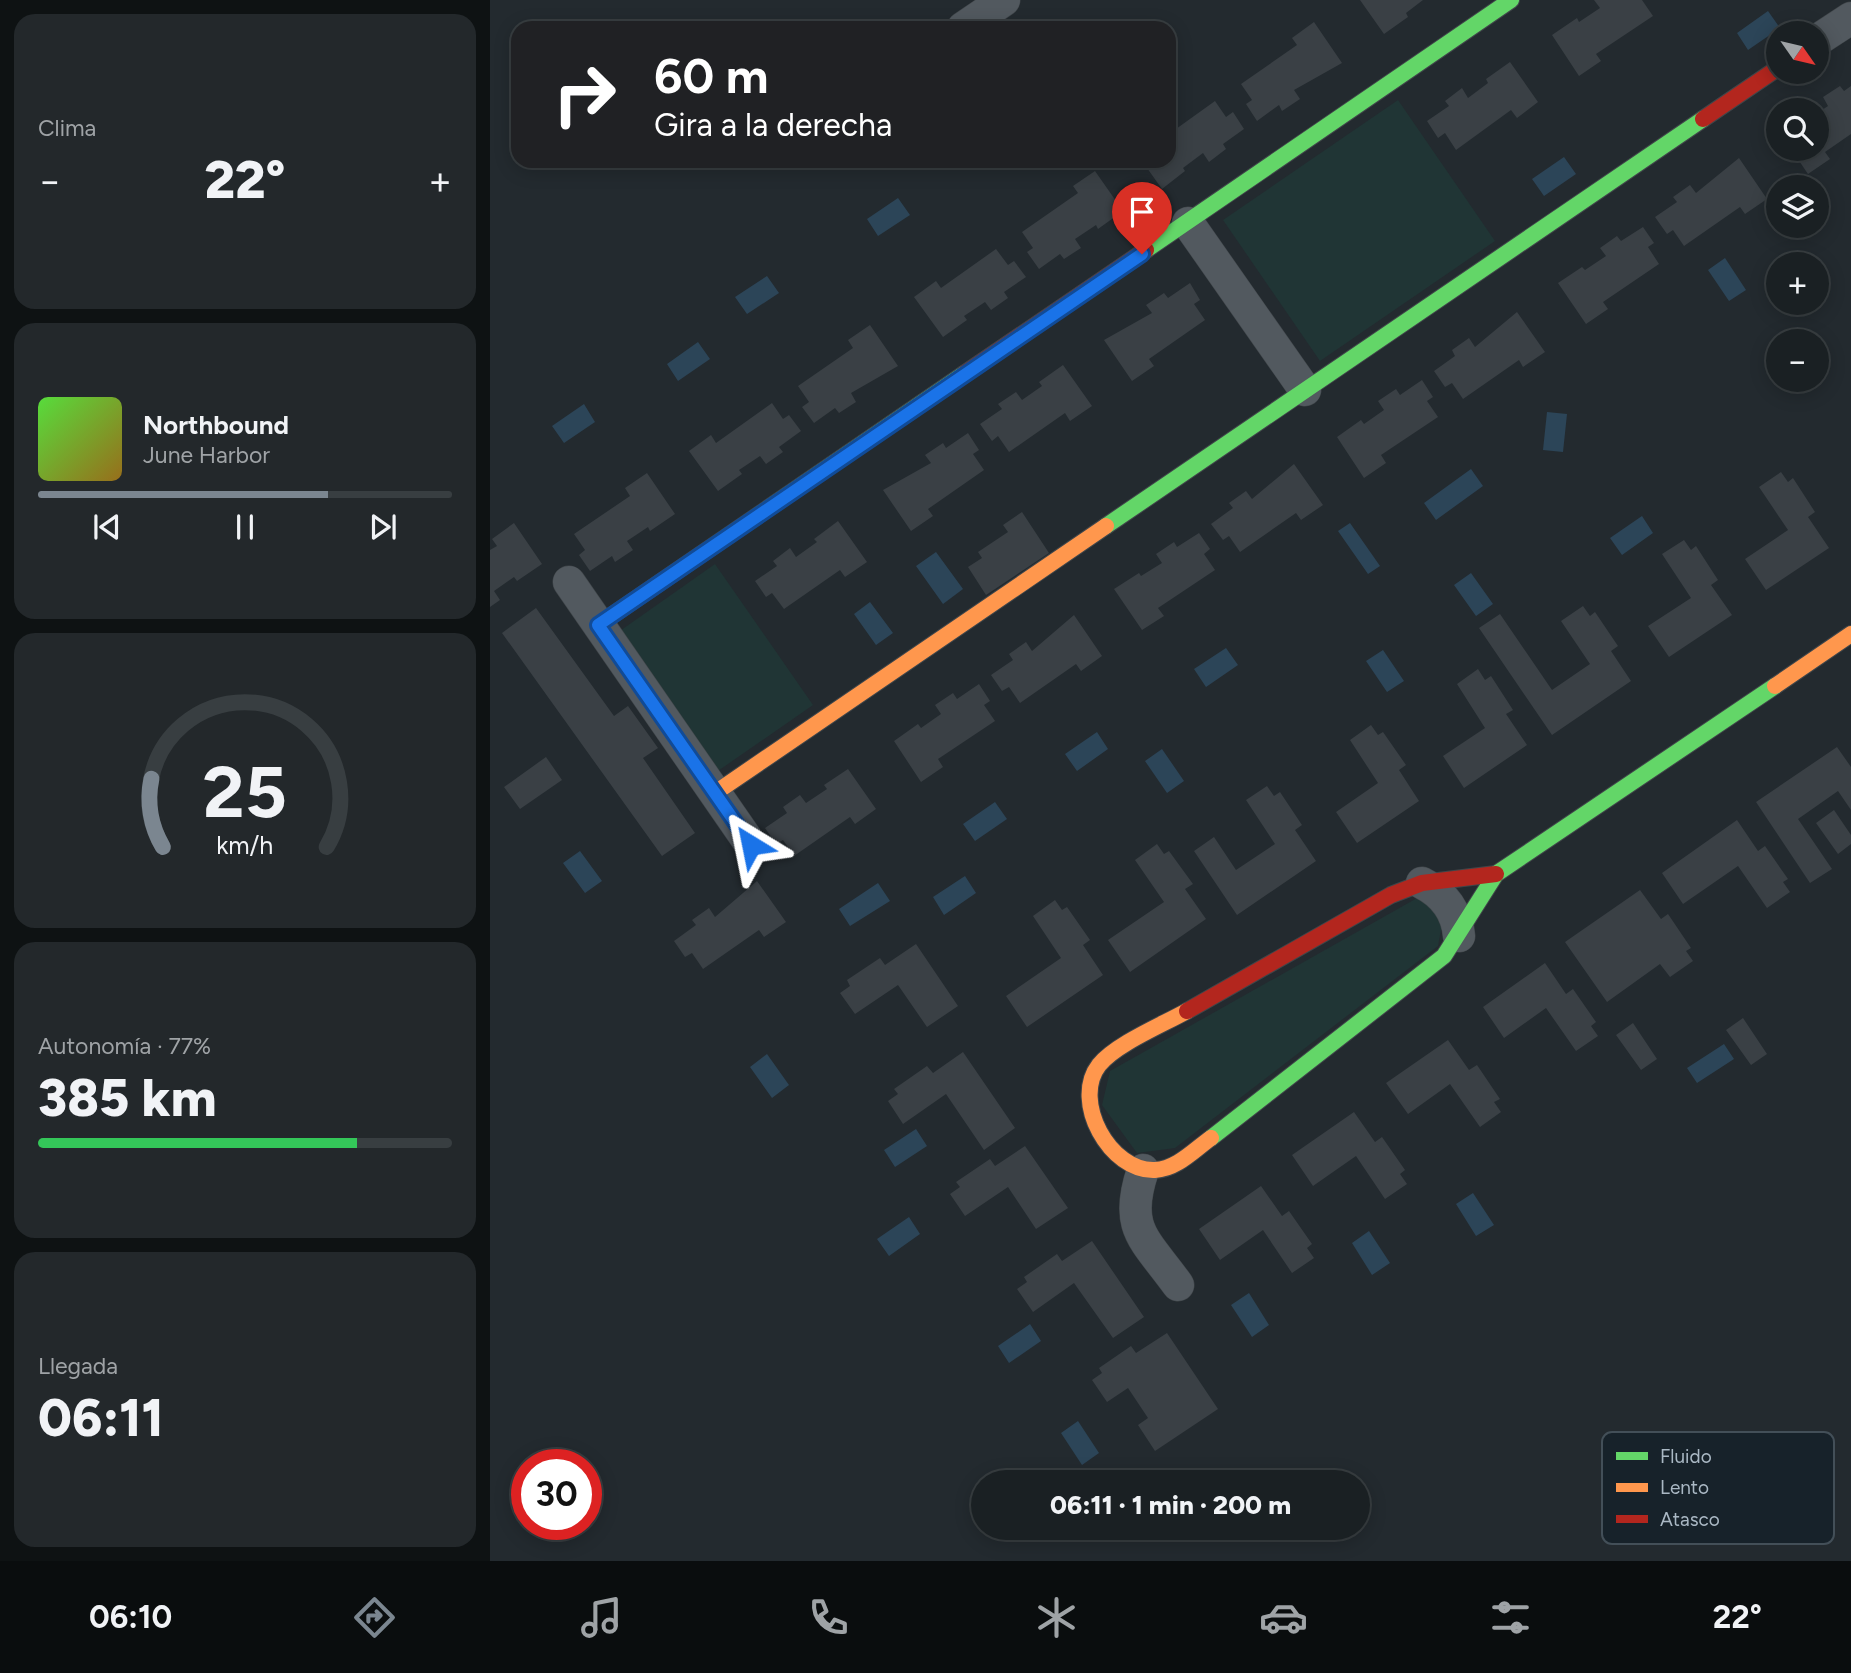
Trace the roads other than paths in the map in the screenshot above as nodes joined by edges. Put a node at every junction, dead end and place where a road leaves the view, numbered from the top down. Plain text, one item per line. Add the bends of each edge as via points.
1 (1004, 0) edge
2 (1511, 0) edge
3 (1851, 18) edge
4 (973, 21) edge
5 (1829, 32) edge
6 (1766, 76) edge
7 (1188, 223) junction
8 (1305, 390) junction
9 (569, 582) dead end
10 (598, 625) junction
11 (1851, 634) edge
12 (715, 793) junction
13 (751, 845) dead end
14 (1496, 874) junction
15 (1422, 883) junction
16 (1459, 936) junction
17 (1143, 1170) junction
18 (1178, 1285) dead end

1 - 4 street
2 - 7 street
3 - 5 street
6 - 8 street
7 - 8 street
7 - 10 street
8 - 12 street
9 - 10 street
10 - 12 street
11 - 14 street
12 - 13 street
14 - 15 street
14 - 16 street
15 - 16 street via 1449,904
15 - 17 street via 1391,895 1101,1063 1088,1086 1090,1113 1112,1150
16 - 17 street via 1432,966 1178,1163
17 - 18 street via 1134,1196 1136,1223

